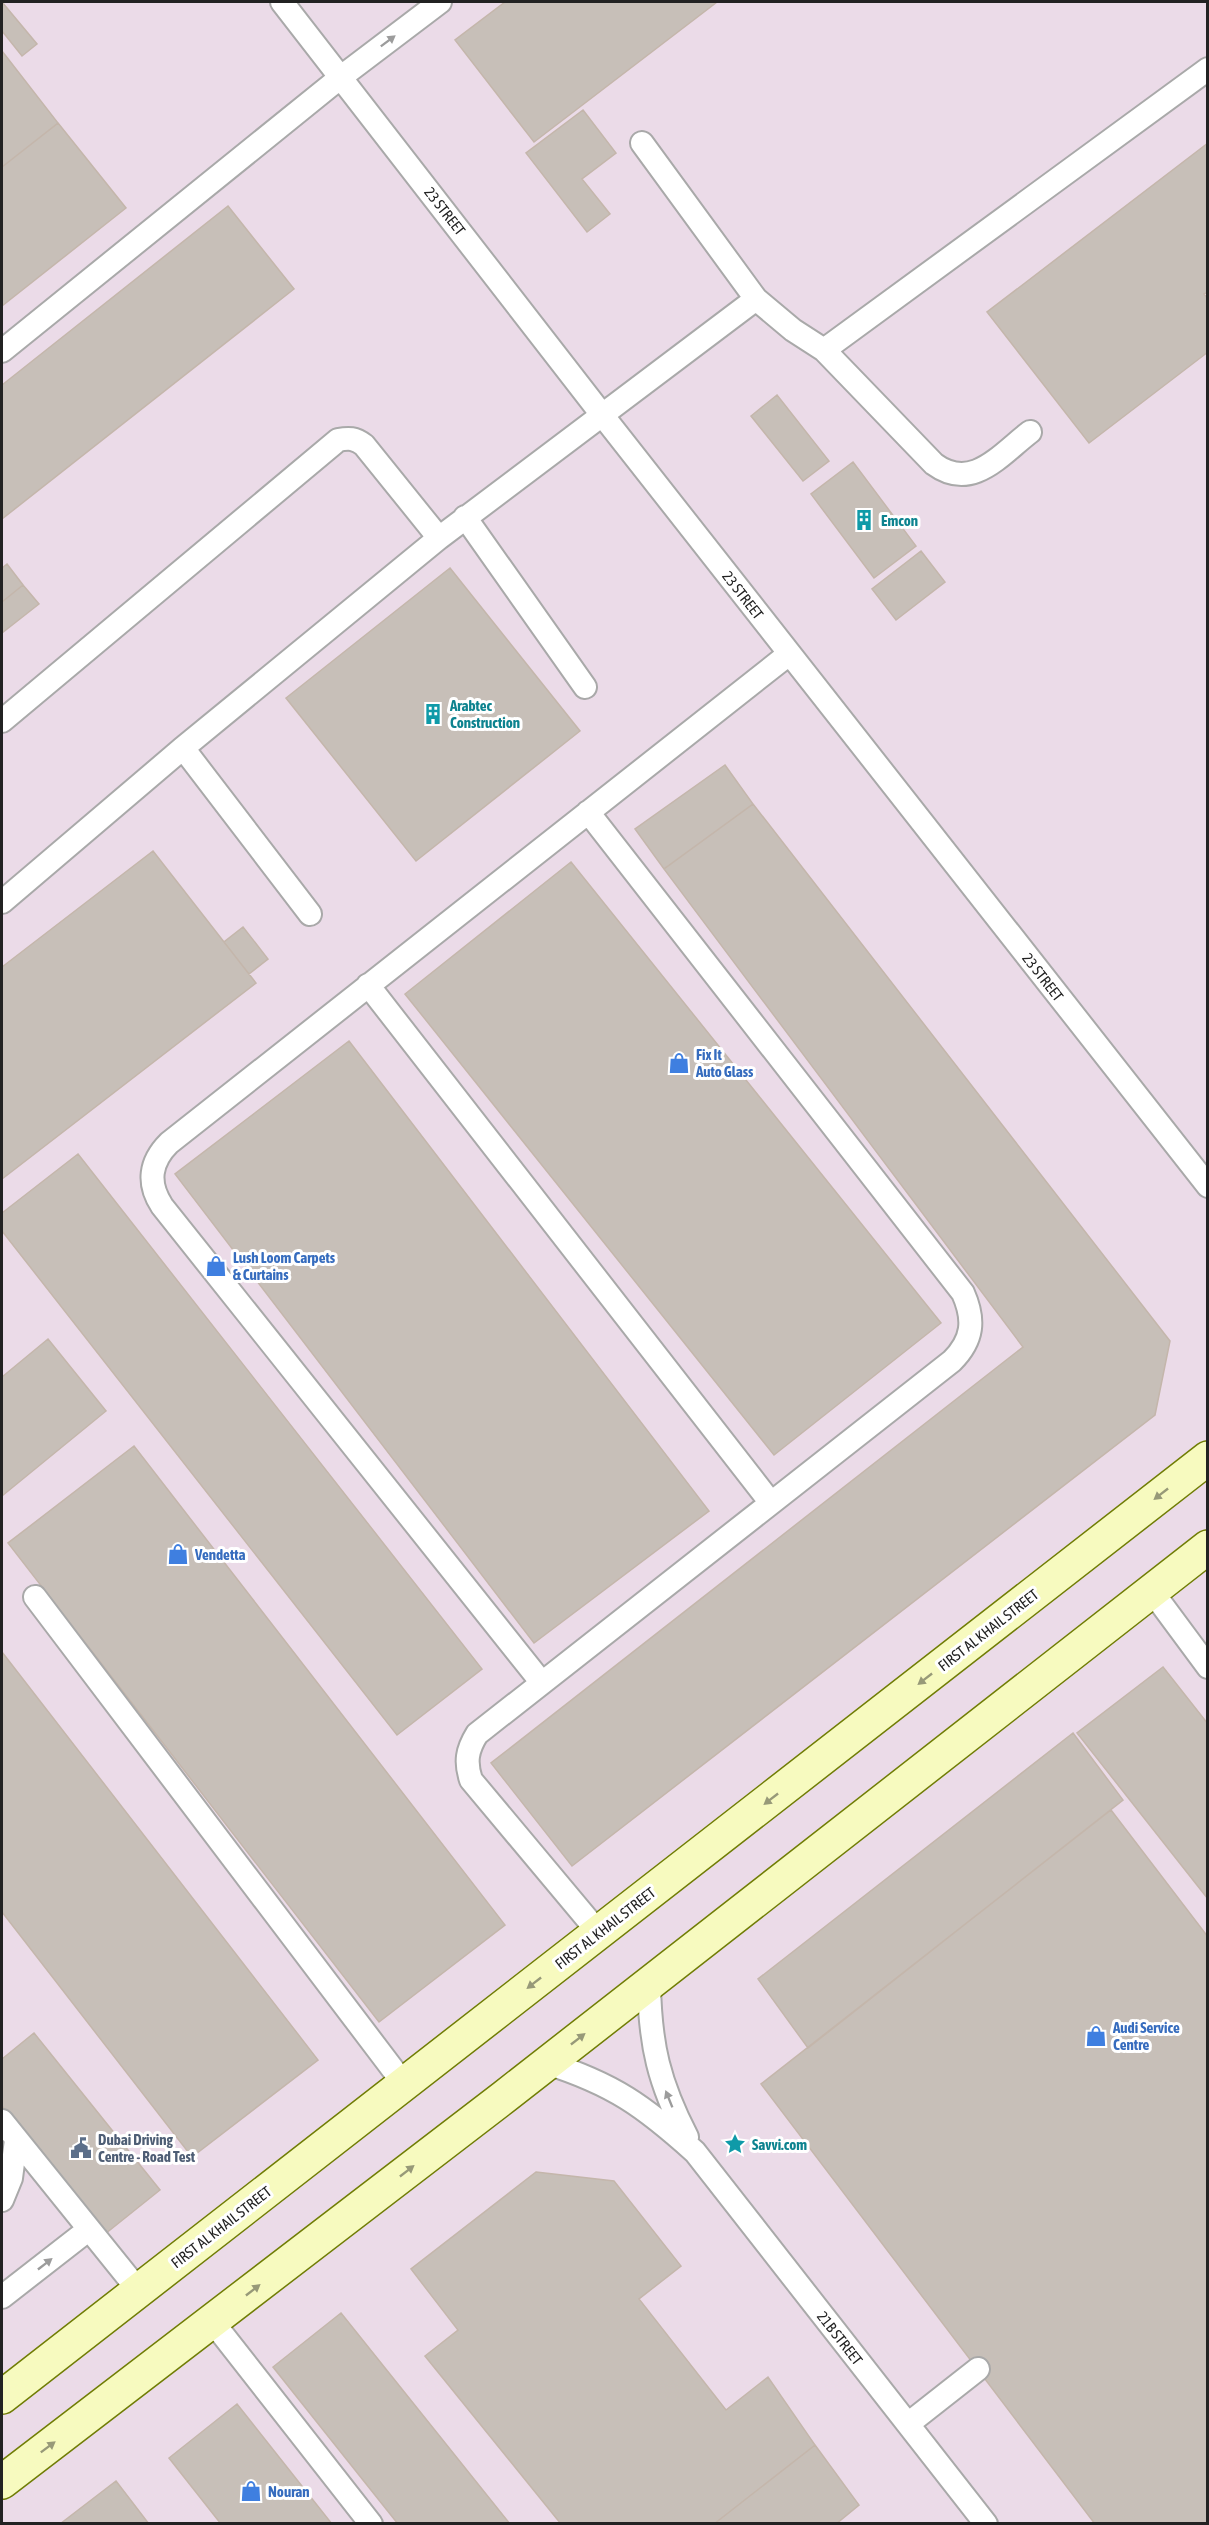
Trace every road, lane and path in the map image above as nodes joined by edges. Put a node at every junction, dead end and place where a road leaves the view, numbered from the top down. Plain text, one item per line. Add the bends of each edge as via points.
1 (282, 2) edge
2 (440, 2) edge
3 (1208, 69) edge
4 (341, 77) junction
5 (642, 142) dead end
6 (756, 299) junction
7 (824, 350) junction
8 (2, 351) edge
9 (603, 416) junction
10 (1030, 432) dead end
11 (465, 517) junction
12 (439, 538) junction
13 (789, 654) junction
14 (585, 687) dead end
15 (2, 721) edge
16 (183, 748) junction
17 (588, 812) junction
18 (2, 902) edge
19 (310, 914) dead end
20 (368, 986) junction
21 (1208, 1186) edge
22 (1208, 1458) edge
23 (771, 1503) junction
24 (1208, 1547) edge
25 (1151, 1590) junction
26 (35, 1597) dead end
27 (1208, 1667) edge
28 (542, 1683) junction
29 (599, 1933) junction
30 (649, 1984) junction
31 (547, 2063) junction
32 (404, 2084) junction
33 (2, 2121) edge
34 (16, 2140) junction
35 (695, 2152) junction
36 (2, 2200) edge
37 (88, 2230) junction
38 (139, 2291) junction
39 (2, 2297) edge
40 (212, 2320) junction
41 (978, 2369) dead end
42 (2, 2397) edge
43 (908, 2424) junction
44 (2, 2482) edge
45 (371, 2523) edge
46 (986, 2523) edge

1 - 4 lane, 23 STREET
4 -> 2 lane
3 - 7 lane
4 - 8 lane
4 - 9 lane, 23 STREET
5 - 6 lane
6 - 7 lane
6 - 9 lane
7 - 10 lane via 944,471 969,475 981,470
9 - 11 lane
9 - 13 lane, 23 STREET
11 - 12 lane
11 - 14 lane
12 - 15 lane via 364,445 349,438 338,440
12 - 16 lane
13 - 17 lane
13 - 21 lane, 23 STREET
16 - 18 lane
16 - 19 lane
17 - 20 lane
17 - 23 lane via 963,1293 970,1308 969,1338 952,1361
20 - 23 lane
20 - 28 lane via 169,1143 155,1162 152,1185 162,1206
22 -> 29 main road, FIRST AL KHAIL STREET
23 - 28 lane
24 - 25 main road
25 - 27 lane
25 - 30 main road
26 - 32 lane
28 - 29 lane via 477,1734 468,1750 467,1769 478,1790
29 -> 32 main road, FIRST AL KHAIL STREET
31 -> 30 main road
35 -> 30 lane, 21B STREET via 660,2076 649,2015
31 - 35 lane, 21B STREET via 626,2096
40 -> 31 main road
32 - 38 main road, FIRST AL KHAIL STREET
33 - 34 lane
34 - 36 lane via 11,2178
34 - 37 lane
35 - 43 lane, 21B STREET
37 - 38 lane
39 -> 37 lane
38 - 42 main road, FIRST AL KHAIL STREET
44 -> 40 main road
40 - 45 lane
41 - 43 lane
43 - 46 lane, 21B STREET

